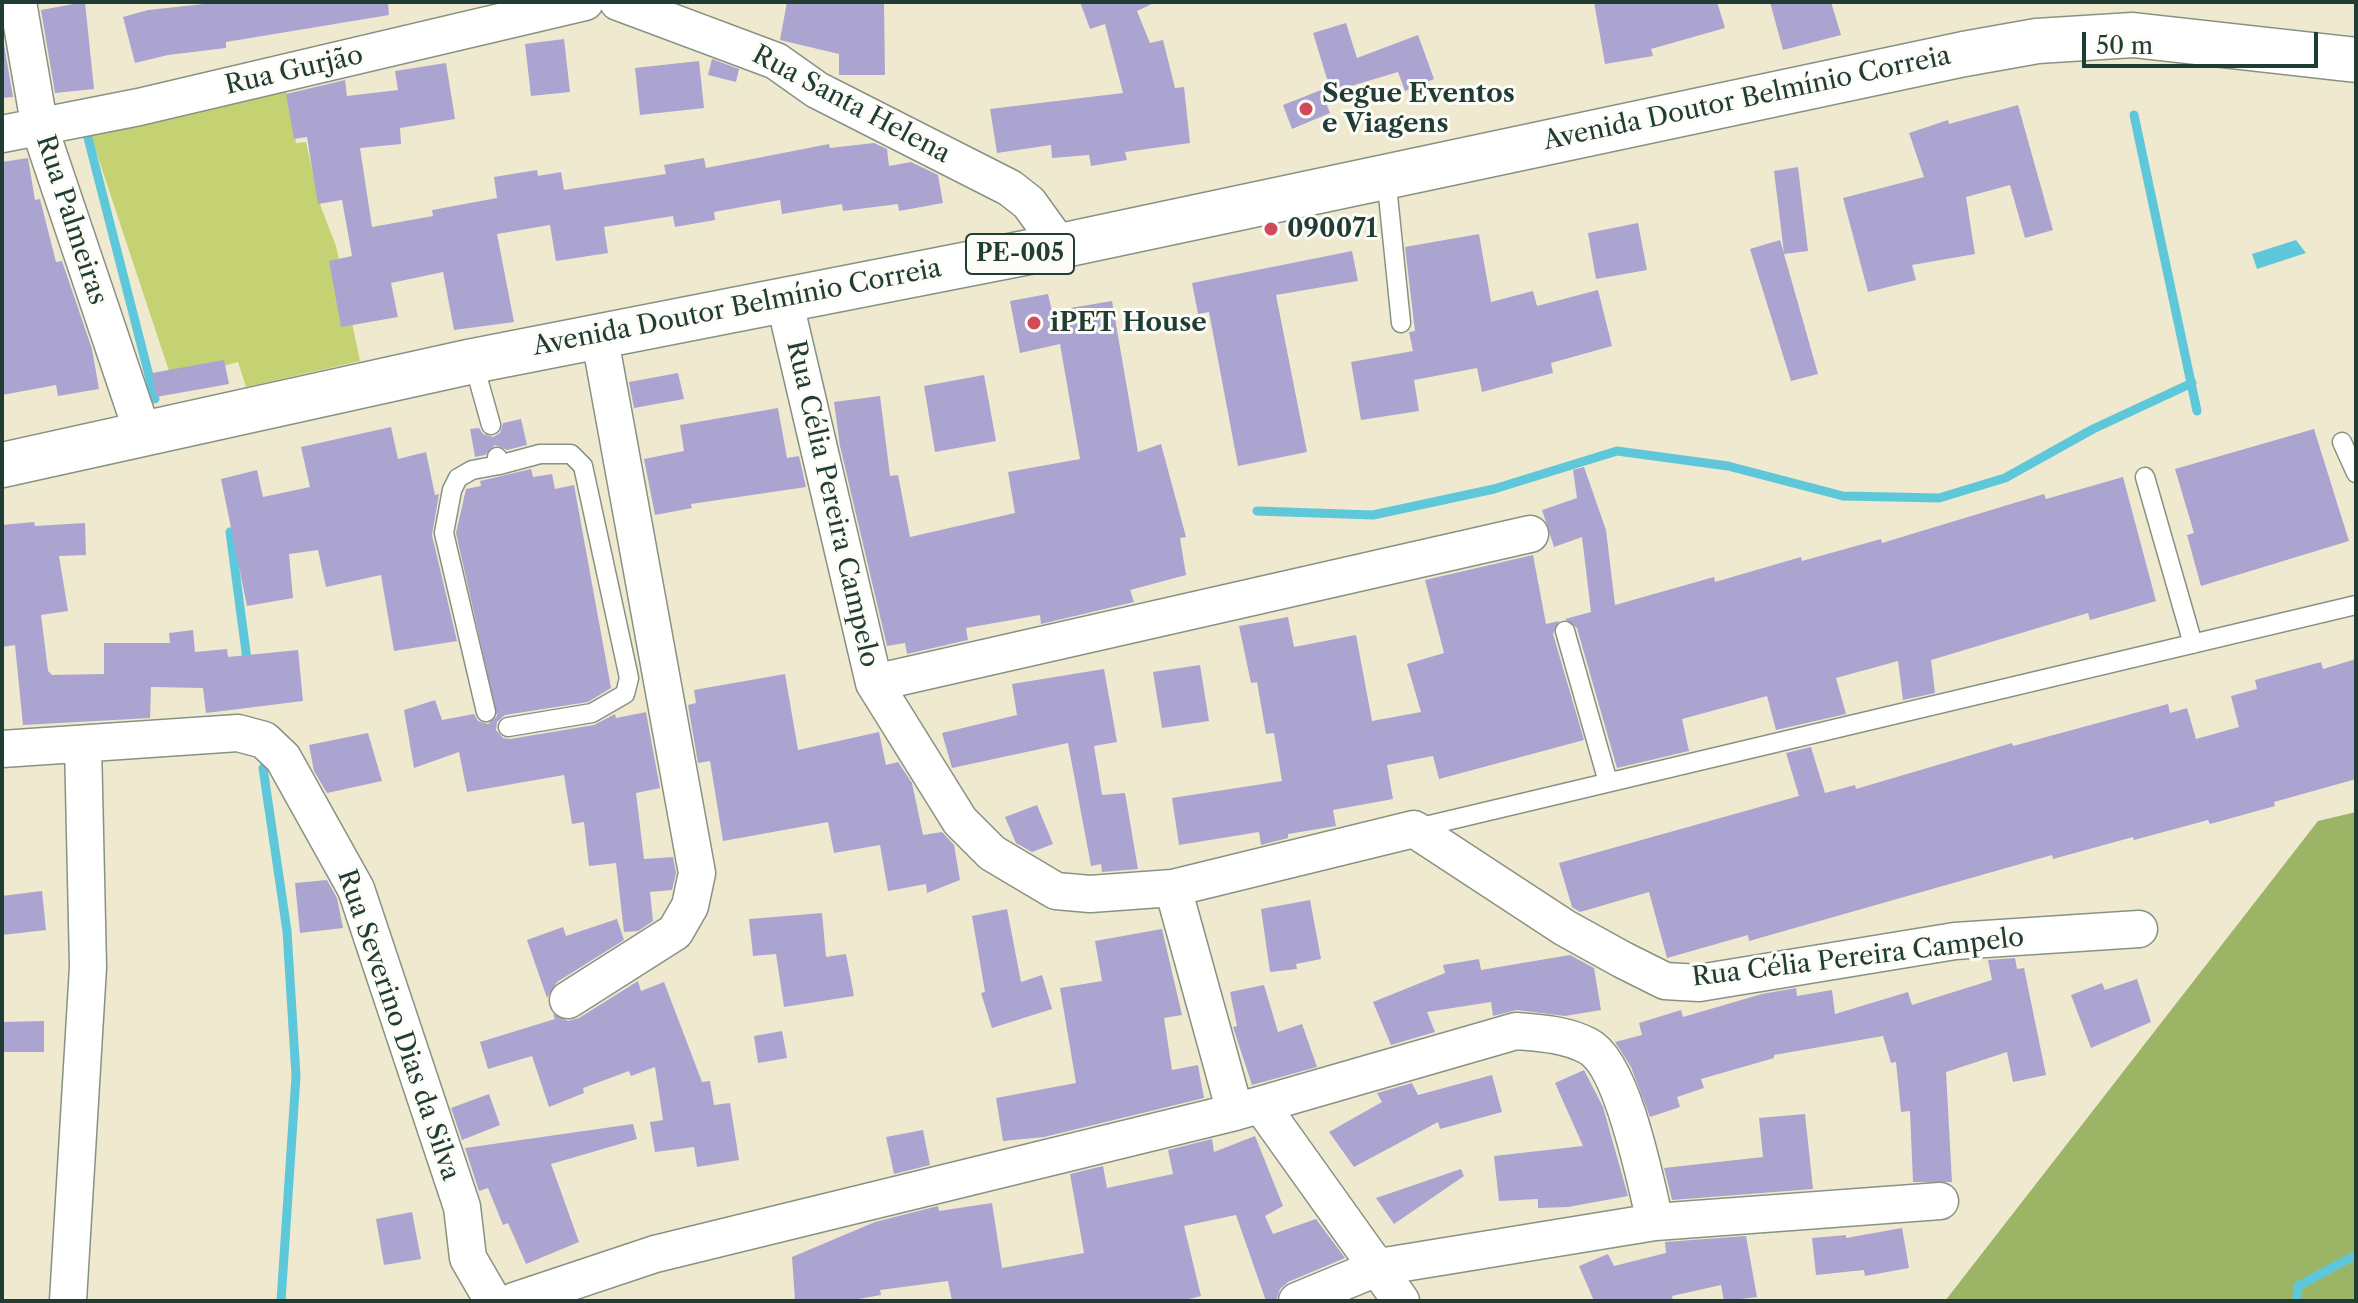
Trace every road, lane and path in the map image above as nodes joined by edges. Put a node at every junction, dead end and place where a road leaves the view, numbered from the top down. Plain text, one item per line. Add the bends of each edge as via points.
1 (18, 2) edge
2 (585, 2) edge
3 (618, 2) edge
4 (2356, 60) edge
5 (40, 129) junction
6 (2, 134) edge
7 (1386, 176) junction
8 (1060, 246) junction
9 (784, 299) junction
10 (1401, 323) dead end
11 (599, 334) junction
12 (473, 361) junction
13 (491, 425) dead end
14 (143, 434) junction
15 (2342, 442) dead end
16 (2, 465) edge
17 (2356, 473) edge
18 (2145, 477) dead end
19 (1530, 534) dead end
20 (2356, 605) edge
21 (1565, 631) dead end
22 (2193, 644) junction
23 (874, 683) junction
24 (486, 712) dead end
25 (508, 727) dead end
26 (83, 744) junction
27 (2, 749) edge
28 (1608, 782) junction
29 (1414, 829) junction
30 (1173, 888) junction
31 (2139, 929) dead end
32 (568, 1000) dead end
33 (1248, 1108) junction
34 (1940, 1201) dead end
35 (1655, 1222) junction
36 (1379, 1267) junction
37 (68, 1301) edge
38 (493, 1301) edge
39 (514, 1301) edge
40 (1297, 1301) edge
41 (1401, 1301) edge

1 - 5 street, Rua Palmeiras
2 - 5 street, Rua Gurjão
3 - 8 street, Rua Santa Helena via 776,61 817,90 1010,188 1029,203
4 - 7 main road, Avenida Doutor Belmínio Correia / PE-005 via 2133,35 2037,41
5 - 6 street, Rua Gurjão
5 - 14 street, Rua Palmeiras
7 - 8 main road, Avenida Doutor Belmínio Correia / PE-005
7 - 10 lane
8 - 9 main road, Avenida Doutor Belmínio Correia / PE-005
9 - 11 main road, Avenida Doutor Belmínio Correia / PE-005
9 - 23 street, Rua Célia Pereira Campelo
11 - 12 main road, Avenida Doutor Belmínio Correia / PE-005
11 - 32 street via 697,873 690,906 675,932
12 - 13 lane
12 - 14 main road, Avenida Doutor Belmínio Correia / PE-005
14 - 16 main road, Avenida Doutor Belmínio Correia / PE-005
15 - 17 lane
18 - 22 lane
19 - 23 street
20 - 22 lane
21 - 28 lane
22 - 28 lane
23 - 30 street, Rua Célia Pereira Campelo via 960,821 992,853 1056,891
24 - 25 lane via 444,533 447,510 458,478 472,470 498,461 571,454 583,466 629,678 625,694 592,713
26 - 27 street, Rua Severino Dias da Silva
26 - 37 street via 88,967
26 - 38 street, Rua Severino Dias da Silva via 238,733 264,740 283,758 356,889 462,1207 468,1258
28 - 29 lane
29 - 30 street, Rua Célia Pereira Campelo
29 - 31 street, Rua Célia Pereira Campelo via 1565,928 1665,981 1699,983 1955,941
30 - 33 street
33 - 35 street via 1516,1031 1556,1034 1591,1047 1616,1081
33 - 36 street
33 - 39 street via 655,1254
34 - 35 street
35 - 36 street
36 - 40 street
36 - 41 street

